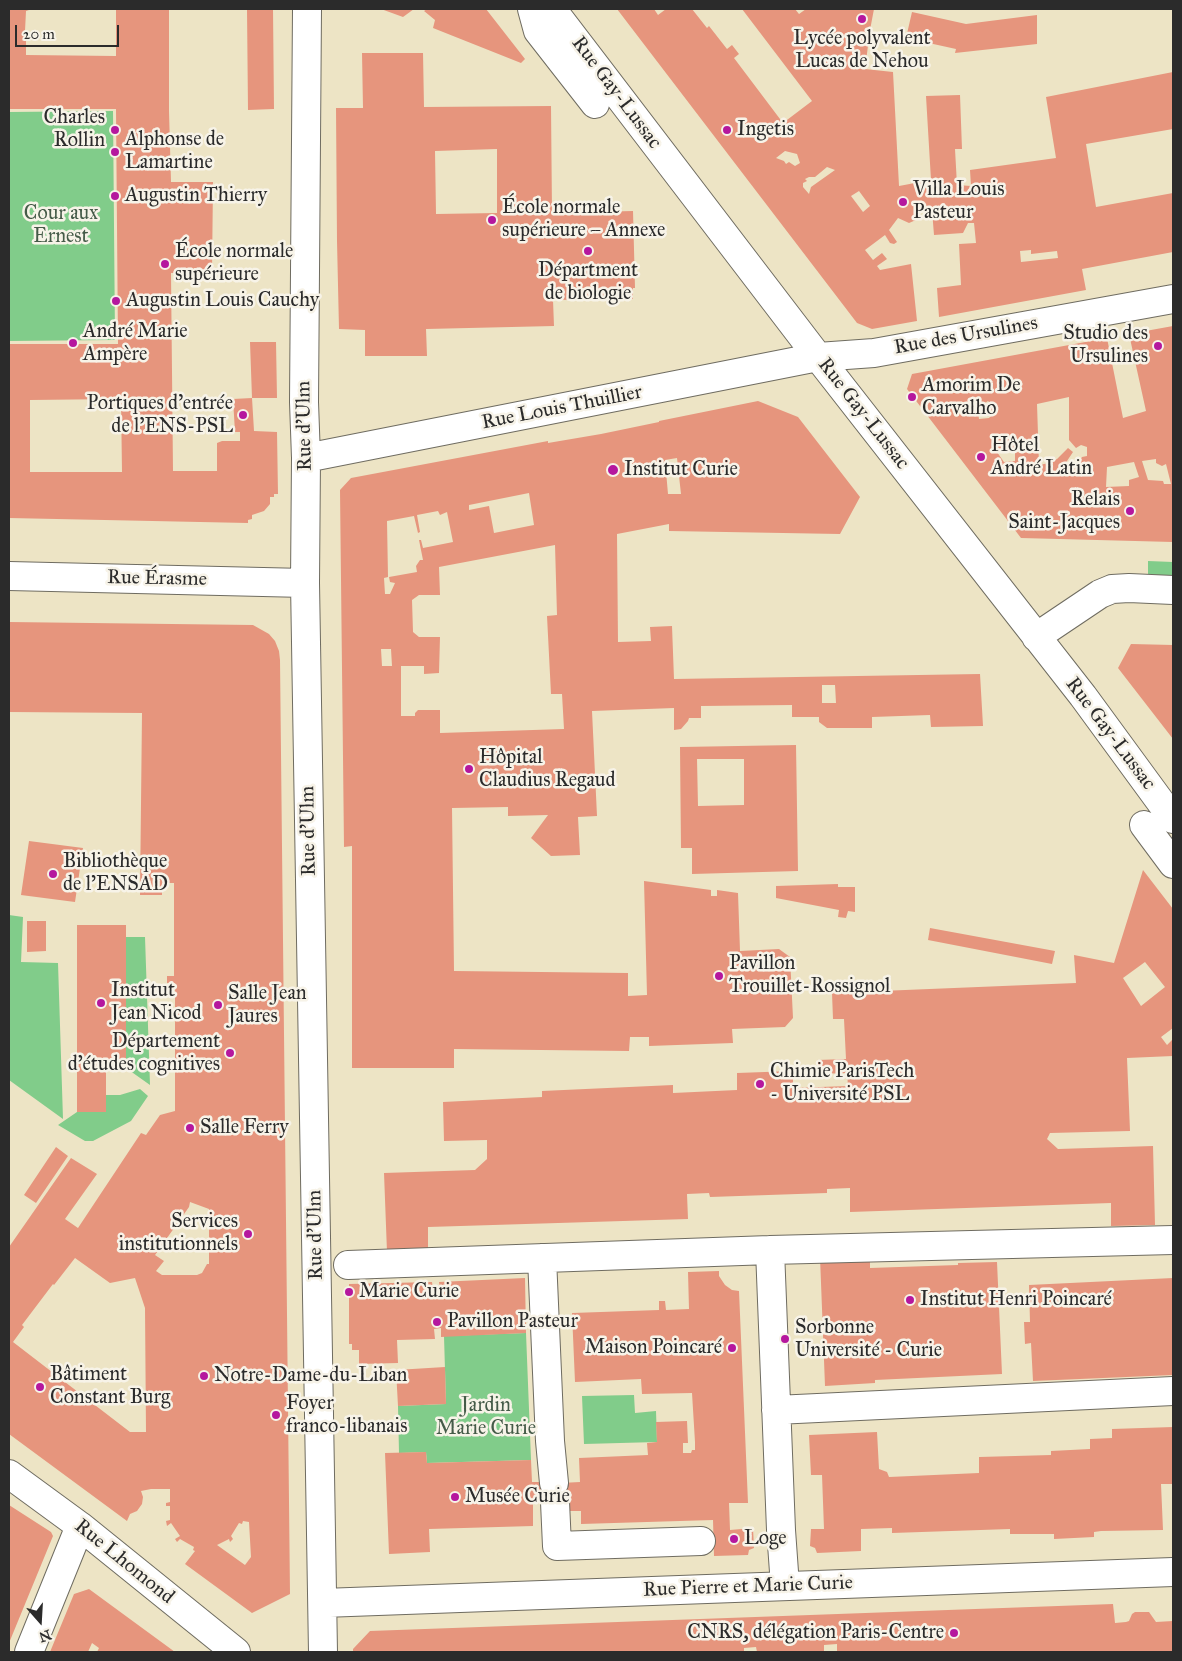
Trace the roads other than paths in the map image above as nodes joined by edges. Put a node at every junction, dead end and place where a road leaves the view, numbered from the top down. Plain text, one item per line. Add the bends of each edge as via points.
1 (307, 9) edge
2 (532, 9) edge
3 (552, 9) edge
4 (595, 104) dead end
5 (1173, 299) edge
6 (818, 357) junction
7 (306, 458) junction
8 (9, 576) edge
9 (305, 582) junction
10 (1173, 590) edge
11 (1036, 637) junction
12 (1173, 819) edge
13 (1144, 825) dead end
14 (1173, 864) edge
15 (1173, 1240) edge
16 (770, 1250) junction
17 (542, 1258) junction
18 (348, 1265) dead end
19 (1173, 1391) edge
20 (776, 1410) junction
21 (9, 1474) edge
22 (80, 1526) junction
23 (701, 1541) dead end
24 (1173, 1572) edge
25 (785, 1586) junction
26 (323, 1603) junction
27 (29, 1652) edge
28 (236, 1652) edge
29 (323, 1652) edge

1 - 7 street, Rue d'Ulm
2 - 4 street via 538,30
3 - 6 street, Rue Gay-Lussac
5 - 6 street, Rue des Ursulines via 874,353
6 - 7 street, Rue Louis Thuillier
6 - 11 street, Rue Gay-Lussac
7 - 9 street, Rue d'Ulm
8 - 9 street, Rue Érasme
9 - 26 street, Rue d'Ulm
10 - 11 street via 1112,589
11 - 12 street, Rue Gay-Lussac
13 - 14 street
15 - 16 street
16 - 17 street
16 - 20 street
17 - 18 street
17 - 23 street via 557,1546
19 - 20 street
20 - 25 street
21 - 22 street, Rue Lhomond
22 - 27 street
22 - 28 street, Rue Lhomond
24 - 25 street, Rue Pierre et Marie Curie
25 - 26 street, Rue Pierre et Marie Curie
26 - 29 street, Rue d'Ulm

